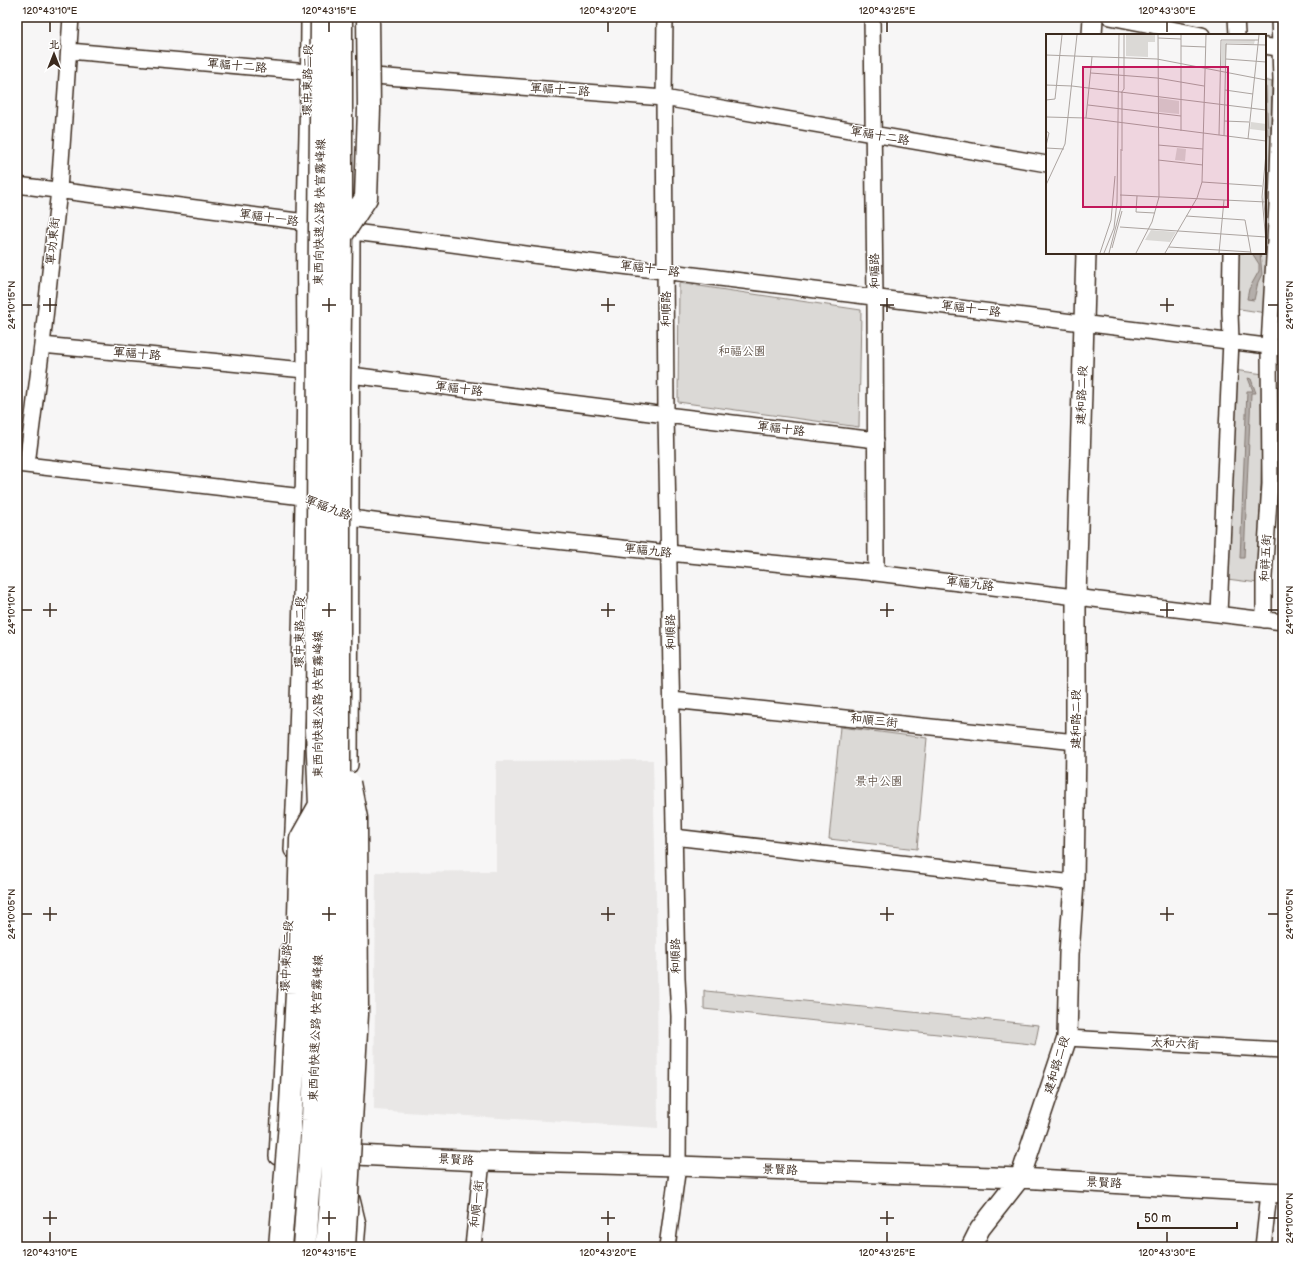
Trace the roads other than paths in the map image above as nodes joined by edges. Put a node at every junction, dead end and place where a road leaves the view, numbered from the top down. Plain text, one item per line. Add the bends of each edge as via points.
1 (70, 17) edge
2 (309, 17) edge
3 (322, 17) edge
4 (341, 17) edge
5 (356, 17) edge
6 (368, 17) edge
7 (665, 17) edge
8 (872, 17) edge
9 (1093, 17) edge
10 (1110, 17) edge
11 (1236, 17) edge
12 (1279, 17) edge
13 (1092, 34) edge
14 (1197, 34) edge
15 (1237, 34) edge
16 (1266, 46) edge
17 (1282, 49) edge
18 (68, 51) junction
19 (309, 72) junction
20 (356, 75) junction
21 (664, 98) junction
22 (873, 134) junction
23 (1046, 164) edge
24 (17, 185) edge
25 (59, 190) junction
26 (1280, 205) edge
27 (305, 222) junction
28 (347, 234) junction
29 (1086, 254) edge
30 (1231, 254) edge
31 (666, 272) junction
32 (875, 298) junction
33 (1084, 323) junction
34 (1231, 340) junction
35 (42, 345) junction
36 (1276, 347) edge
37 (305, 370) junction
38 (352, 376) junction
39 (666, 415) junction
40 (876, 440) junction
41 (22, 464) edge
42 (1276, 484) edge
43 (303, 497) junction
44 (351, 518) junction
45 (669, 554) junction
46 (876, 573) junction
47 (1076, 597) junction
48 (1219, 614) junction
49 (1264, 620) junction
50 (1283, 622) edge
51 (672, 700) junction
52 (339, 727) junction
53 (1076, 742) junction
54 (320, 806) junction
55 (674, 837) junction
56 (1074, 883) junction
57 (1067, 1038) junction
58 (1283, 1050) edge
59 (277, 1148) junction
60 (342, 1155) junction
61 (482, 1161) junction
62 (678, 1166) junction
63 (1020, 1178) junction
64 (1276, 1193) edge
65 (271, 1247) edge
66 (280, 1247) edge
67 (304, 1247) edge
68 (326, 1247) edge
69 (333, 1247) edge
70 (344, 1247) edge
71 (356, 1247) edge
72 (473, 1247) edge
73 (666, 1247) edge
74 (971, 1247) edge
75 (1263, 1247) edge

1 - 18 street, 軍功東街
2 - 19 street, 環中東路二段
3 - 54 highway, 東西向快速公路 快官霧峰線, bridge via 318,691
4 - 28 highway, 東西向快速公路 快官霧峰線, bridge
5 - 20 street
6 - 28 highway, bridge via 369,109 366,198
7 - 21 street, 和順路
8 - 22 street, 和福路
9 - 13 street
10 - 14 street
11 - 15 street
12 - 17 street, 和祥五街
16 - 17 street
17 - 26 street, 和祥五街
18 - 19 street, 軍福十二路
18 - 25 street, 軍功東街
19 - 20 street, 軍福十二路
19 - 27 street, 環中東路二段
20 - 21 street, 軍福十二路
20 - 28 street
21 - 22 street, 軍福十二路
21 - 31 street, 和順路
22 - 23 street, 軍福十二路
22 - 32 street, 和福路
24 - 25 street, 軍福十一路
25 - 27 street, 軍福十一路
25 - 35 street, 軍功東街
26 - 36 street, 和祥五街
27 - 28 street, 軍福十一路
27 - 37 street, 環中東路二段
28 - 31 street, 軍福十一路
28 - 38 street
28 - 52 highway, 東西向快速公路 快官霧峰線, bridge via 339,386
29 - 33 street, 建和路二段
30 - 34 street
31 - 32 street, 軍福十一路
31 - 39 street, 和順路
32 - 33 street, 軍福十一路
32 - 40 street, 和福路
33 - 34 street, 軍福十一路
33 - 47 street, 建和路二段
34 - 36 street, 軍福十一路
34 - 48 street
35 - 37 street, 軍福十路
35 - 41 street, 軍功東街
36 - 42 street, 和祥五街
37 - 38 street, 軍福十路
37 - 43 street, 環中東路二段
38 - 39 street, 軍福十路
38 - 44 street
39 - 40 street, 軍福十路
39 - 45 street, 和順路
40 - 46 street, 和福路
41 - 43 street, 軍福九路
42 - 49 street, 和祥五街 via 1264,578
43 - 44 street, 軍福九路
43 - 59 street, 環中東路二段 via 296,767
44 - 45 street, 軍福九路
44 - 60 street via 348,956
45 - 46 street, 軍福九路
45 - 51 street, 和順路
46 - 47 street, 軍福九路
47 - 48 street, 軍福九路
47 - 53 street, 建和路二段
48 - 49 street, 軍福九路
49 - 50 street, 軍福九路
51 - 53 street, 和順三街
51 - 55 street, 和順路
52 - 68 highway, 東西向快速公路 快官霧峰線, bridge via 339,950 330,1204
52 - 70 highway, bridge via 356,818 357,1014
53 - 56 street, 建和路二段
54 - 66 highway, bridge via 301,839 297,993
54 - 67 highway, 東西向快速公路 快官霧峰線, bridge via 320,916 313,1120
55 - 56 street
55 - 62 street, 和順路 via 679,1016
56 - 57 street, 建和路二段
57 - 58 street, 太和六街
57 - 63 street, 建和路二段
59 - 60 street, 景賢路
59 - 65 street, 環中東路二段 via 277,1182
60 - 61 street, 景賢路
60 - 69 street
60 - 71 street via 358,1224
61 - 62 street, 景賢路
61 - 72 street, 和順一街
62 - 63 street, 景賢路
62 - 73 street, 和順路
63 - 64 street, 景賢路
63 - 74 street, 建和路二段 via 980,1229
64 - 75 street

